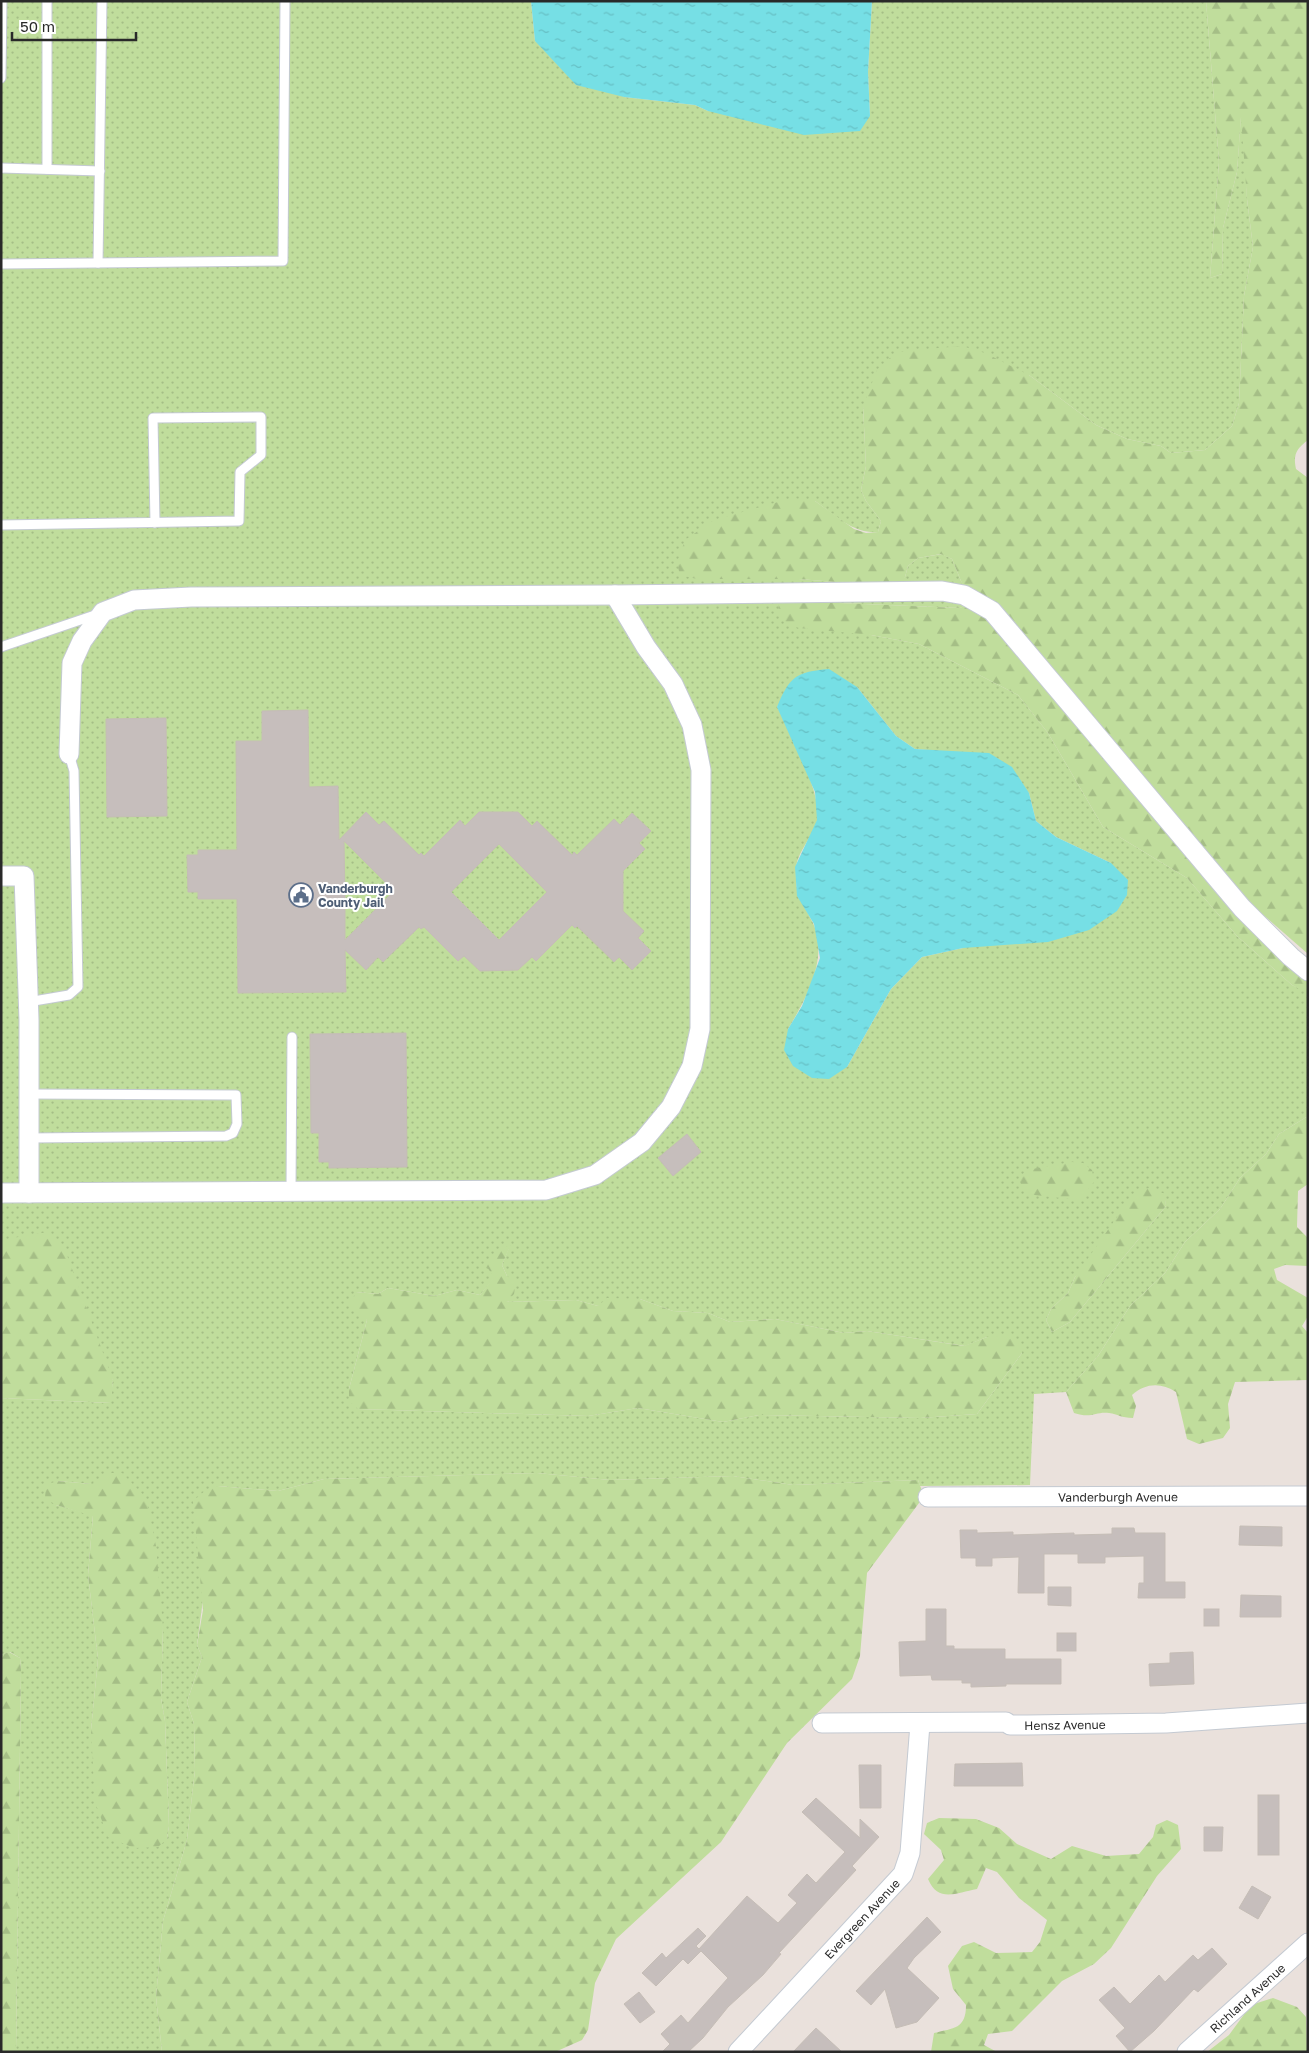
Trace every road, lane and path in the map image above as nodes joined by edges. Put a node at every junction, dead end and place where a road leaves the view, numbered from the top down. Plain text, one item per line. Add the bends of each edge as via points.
1 (2, 1) edge
2 (47, 1) edge
3 (102, 1) edge
4 (285, 1) edge
5 (1, 78) edge
6 (1, 168) edge
7 (47, 169) junction
8 (100, 171) junction
9 (98, 263) junction
10 (1, 264) edge
11 (154, 523) junction
12 (1, 525) edge
13 (615, 595) junction
14 (103, 612) junction
15 (1, 647) edge
16 (69, 754) joint
17 (1, 876) edge
18 (1308, 971) edge
19 (28, 1002) junction
20 (292, 1037) dead end
21 (29, 1094) junction
22 (29, 1138) junction
23 (292, 1191) junction
24 (1, 1193) edge
25 (29, 1193) junction
26 (1308, 1496) edge
27 (928, 1497) dead end
28 (1308, 1713) edge
29 (822, 1723) dead end
30 (920, 1724) junction
31 (1308, 1943) edge
32 (738, 2052) edge
33 (1187, 2052) edge

1 - 5 lane
2 - 7 lane
3 - 8 lane
4 - 9 lane via 283,261
6 - 7 lane
7 - 8 lane
8 - 9 lane
9 - 10 lane
11 - 11 lane via 239,522 240,472 261,455 261,417 153,418
11 - 12 lane
13 - 14 street via 191,597 134,600
13 - 18 street via 942,591 964,595 992,611 1242,908
13 - 23 street via 673,684 692,724 701,770 700,1029 692,1066 671,1107 642,1142 595,1175 546,1190
14 - 15 lane
14 - 16 street via 82,641 72,663
16 - 19 lane via 74,771 78,986 68,995
17 - 19 street via 24,876
19 - 21 street
20 - 23 lane
21 - 22 street
21 - 22 lane via 236,1095 237,1124 233,1133 226,1136
22 - 25 street
23 - 25 street
24 - 25 street
26 - 27 street, Vanderburgh Avenue
28 - 30 street, Hensz Avenue via 1166,1723
29 - 30 street, Hensz Avenue
30 - 32 street, Evergreen Avenue via 910,1853 903,1874
31 - 33 street, Richland Avenue

